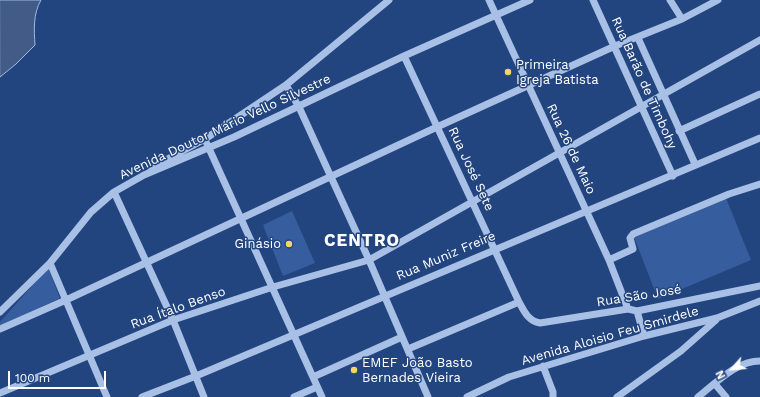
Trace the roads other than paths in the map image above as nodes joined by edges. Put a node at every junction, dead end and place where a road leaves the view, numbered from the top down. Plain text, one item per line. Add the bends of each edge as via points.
1 (389, 0) edge
2 (489, 0) edge
3 (530, 0) edge
4 (593, 0) edge
5 (670, 0) edge
6 (718, 0) edge
7 (496, 16) junction
8 (682, 19) junction
9 (638, 38) junction
10 (760, 40) edge
11 (615, 46) junction
12 (404, 56) junction
13 (286, 85) junction
14 (529, 86) junction
15 (663, 94) junction
16 (760, 94) edge
17 (642, 106) junction
18 (299, 107) junction
19 (438, 127) junction
20 (679, 131) junction
21 (760, 138) edge
22 (205, 139) junction
23 (208, 147) junction
24 (559, 152) junction
25 (695, 164) junction
26 (144, 175) junction
27 (673, 176) junction
28 (331, 177) junction
29 (760, 184) edge
30 (114, 192) junction
31 (473, 203) junction
32 (586, 212) junction
33 (240, 218) junction
34 (495, 249) junction
35 (369, 260) junction
36 (609, 260) junction
37 (147, 262) junction
38 (50, 263) junction
39 (760, 286) edge
40 (272, 287) junction
41 (385, 295) junction
42 (66, 300) junction
43 (760, 301) edge
44 (519, 302) junction
45 (628, 309) junction
46 (637, 310) junction
47 (0, 312) edge
48 (525, 313) joint
49 (717, 318) junction
50 (173, 320) junction
51 (0, 329) edge
52 (293, 334) junction
53 (644, 336) junction
54 (402, 337) junction
55 (408, 349) junction
56 (89, 356) junction
57 (760, 361) edge
58 (544, 366) junction
59 (196, 376) junction
60 (313, 377) junction
61 (715, 384) junction
62 (317, 387) junction
63 (0, 393) edge
64 (107, 397) edge
65 (142, 397) edge
66 (204, 397) edge
67 (294, 397) edge
68 (322, 397) edge
69 (428, 397) edge
70 (467, 397) edge
71 (553, 397) edge
72 (617, 397) edge
73 (698, 397) edge
74 (726, 397) edge

1 - 13 street
2 - 7 street, Rua 26 de Maio
3 - 7 street, Avenida Doutor Mário Vello Silvestre
4 - 11 street, Rua Barão de Timbohy
5 - 8 street
6 - 8 street
7 - 12 street, Avenida Doutor Mário Vello Silvestre
7 - 14 street, Rua 26 de Maio
8 - 9 street
9 - 11 street
9 - 15 street
10 - 15 street, Rua Ítalo Benso
11 - 14 street
11 - 17 street, Rua Barão de Timbohy
12 - 18 street, Avenida Doutor Mário Vello Silvestre
12 - 19 street, Rua José Sete
13 - 18 street
13 - 22 street
14 - 19 street
14 - 24 street, Rua 26 de Maio
15 - 17 street, Rua Ítalo Benso
15 - 20 street
16 - 20 street
17 - 24 street, Rua Ítalo Benso
17 - 27 street, Rua Barão de Timbohy
18 - 23 street, Avenida Doutor Mário Vello Silvestre
18 - 28 street
19 - 28 street
19 - 31 street, Rua José Sete
20 - 25 street
21 - 25 street, Rua Muniz Freire
22 - 23 street
22 - 26 street via 162,162
23 - 26 street, Avenida Doutor Mário Vello Silvestre
23 - 33 street
24 - 31 street, Rua Ítalo Benso
24 - 32 street, Rua 26 de Maio
25 - 27 street, Rua Muniz Freire
26 - 30 street, Avenida Doutor Mário Vello Silvestre
27 - 32 street, Rua Muniz Freire
28 - 33 street
28 - 35 street
29 - 36 street via 729,194 633,234 630,238 633,249
30 - 37 street
30 - 38 street, Avenida Doutor Mário Vello Silvestre via 91,212
31 - 34 street, Rua José Sete
31 - 35 street, Rua Ítalo Benso
32 - 34 street, Rua Muniz Freire
32 - 36 street, Rua 26 de Maio
33 - 37 street
33 - 40 street
34 - 41 street, Rua Muniz Freire
34 - 44 street, Rua José Sete
35 - 40 street, Rua Ítalo Benso
35 - 41 street
36 - 45 street, Rua 26 de Maio
37 - 42 street
37 - 50 street
38 - 42 street
38 - 47 street, Avenida Doutor Mário Vello Silvestre
39 - 46 street, Rua São José
40 - 50 street, Rua Ítalo Benso
40 - 52 street
41 - 52 street, Rua Muniz Freire
41 - 54 street
42 - 51 street
42 - 56 street
43 - 49 street, Avenida Aloisio Feu Smirdele
44 - 48 street, Rua José Sete
44 - 55 street
45 - 46 street, Rua São José
45 - 48 street, Rua São José via 540,323
46 - 53 street
49 - 53 street, Avenida Aloisio Feu Smirdele
49 - 72 street via 681,351
50 - 56 street, Rua Ítalo Benso
50 - 59 street
52 - 59 street, Rua Muniz Freire
52 - 60 street
53 - 58 street, Avenida Aloisio Feu Smirdele
54 - 55 street
54 - 60 street
55 - 69 street
56 - 63 street, Rua Ítalo Benso
56 - 64 street
57 - 61 street via 744,364
58 - 70 street, Avenida Aloisio Feu Smirdele via 509,377
58 - 71 street
59 - 65 street, Rua Muniz Freire
59 - 66 street
60 - 62 street
61 - 73 street
61 - 74 street
62 - 67 street
62 - 68 street

